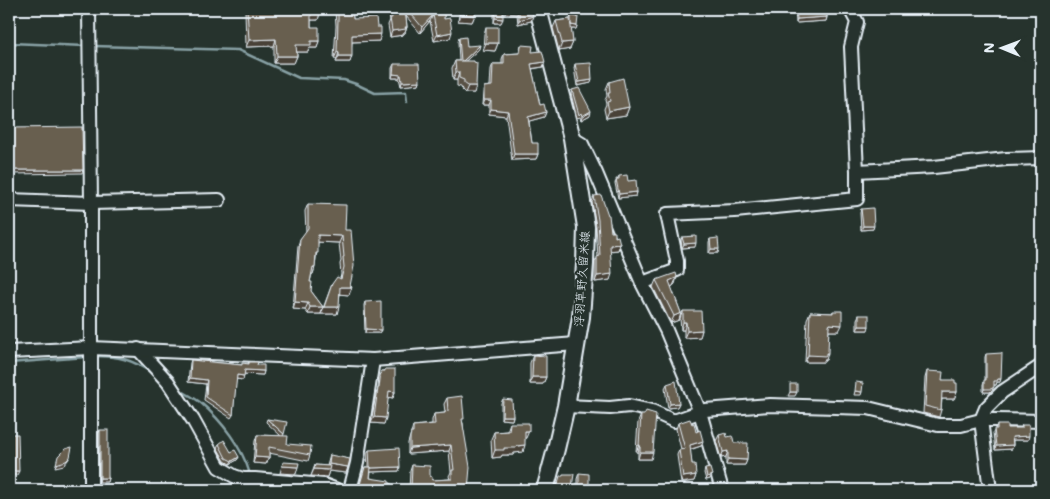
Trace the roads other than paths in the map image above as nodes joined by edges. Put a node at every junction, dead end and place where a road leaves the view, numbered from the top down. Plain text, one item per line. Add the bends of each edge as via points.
1 (88, 9) edge
2 (538, 9) edge
3 (850, 9) edge
4 (572, 138) junction
5 (1041, 158) edge
6 (857, 171) junction
7 (9, 200) edge
8 (219, 200) dead end
9 (91, 202) junction
10 (642, 283) junction
11 (576, 344) junction
12 (138, 349) junction
13 (9, 352) edge
14 (91, 354) junction
15 (373, 360) junction
16 (1041, 366) edge
17 (566, 406) junction
18 (700, 412) junction
19 (981, 420) junction
20 (1041, 421) edge
21 (249, 479) junction
22 (91, 490) edge
23 (236, 490) edge
24 (337, 490) edge
25 (350, 490) edge
26 (545, 490) edge
27 (722, 490) edge
28 (990, 490) edge

1 - 9 street
2 - 4 main road, 浮羽草野久留米線
3 - 6 street via 857,22 851,47
4 - 10 street via 582,144 596,173
4 - 11 main road, 浮羽草野久留米線 via 586,226 581,317
5 - 6 street
6 - 10 street via 857,199 667,214 678,261 677,270
7 - 9 street
8 - 9 street
9 - 14 street
10 - 18 street via 666,330
11 - 15 street
11 - 17 main road, 浮羽草野久留米線
12 - 14 street
12 - 15 street
12 - 21 street via 176,393 219,467 234,476
13 - 14 street
14 - 22 street
15 - 25 street
16 - 19 street via 1002,392 986,408
17 - 18 street via 629,406 674,420
17 - 26 main road, 浮羽草野久留米線
18 - 19 street via 770,405 822,406 868,408 938,425 961,425
18 - 27 street
19 - 20 street
19 - 28 street
21 - 23 street
21 - 24 street via 324,485

